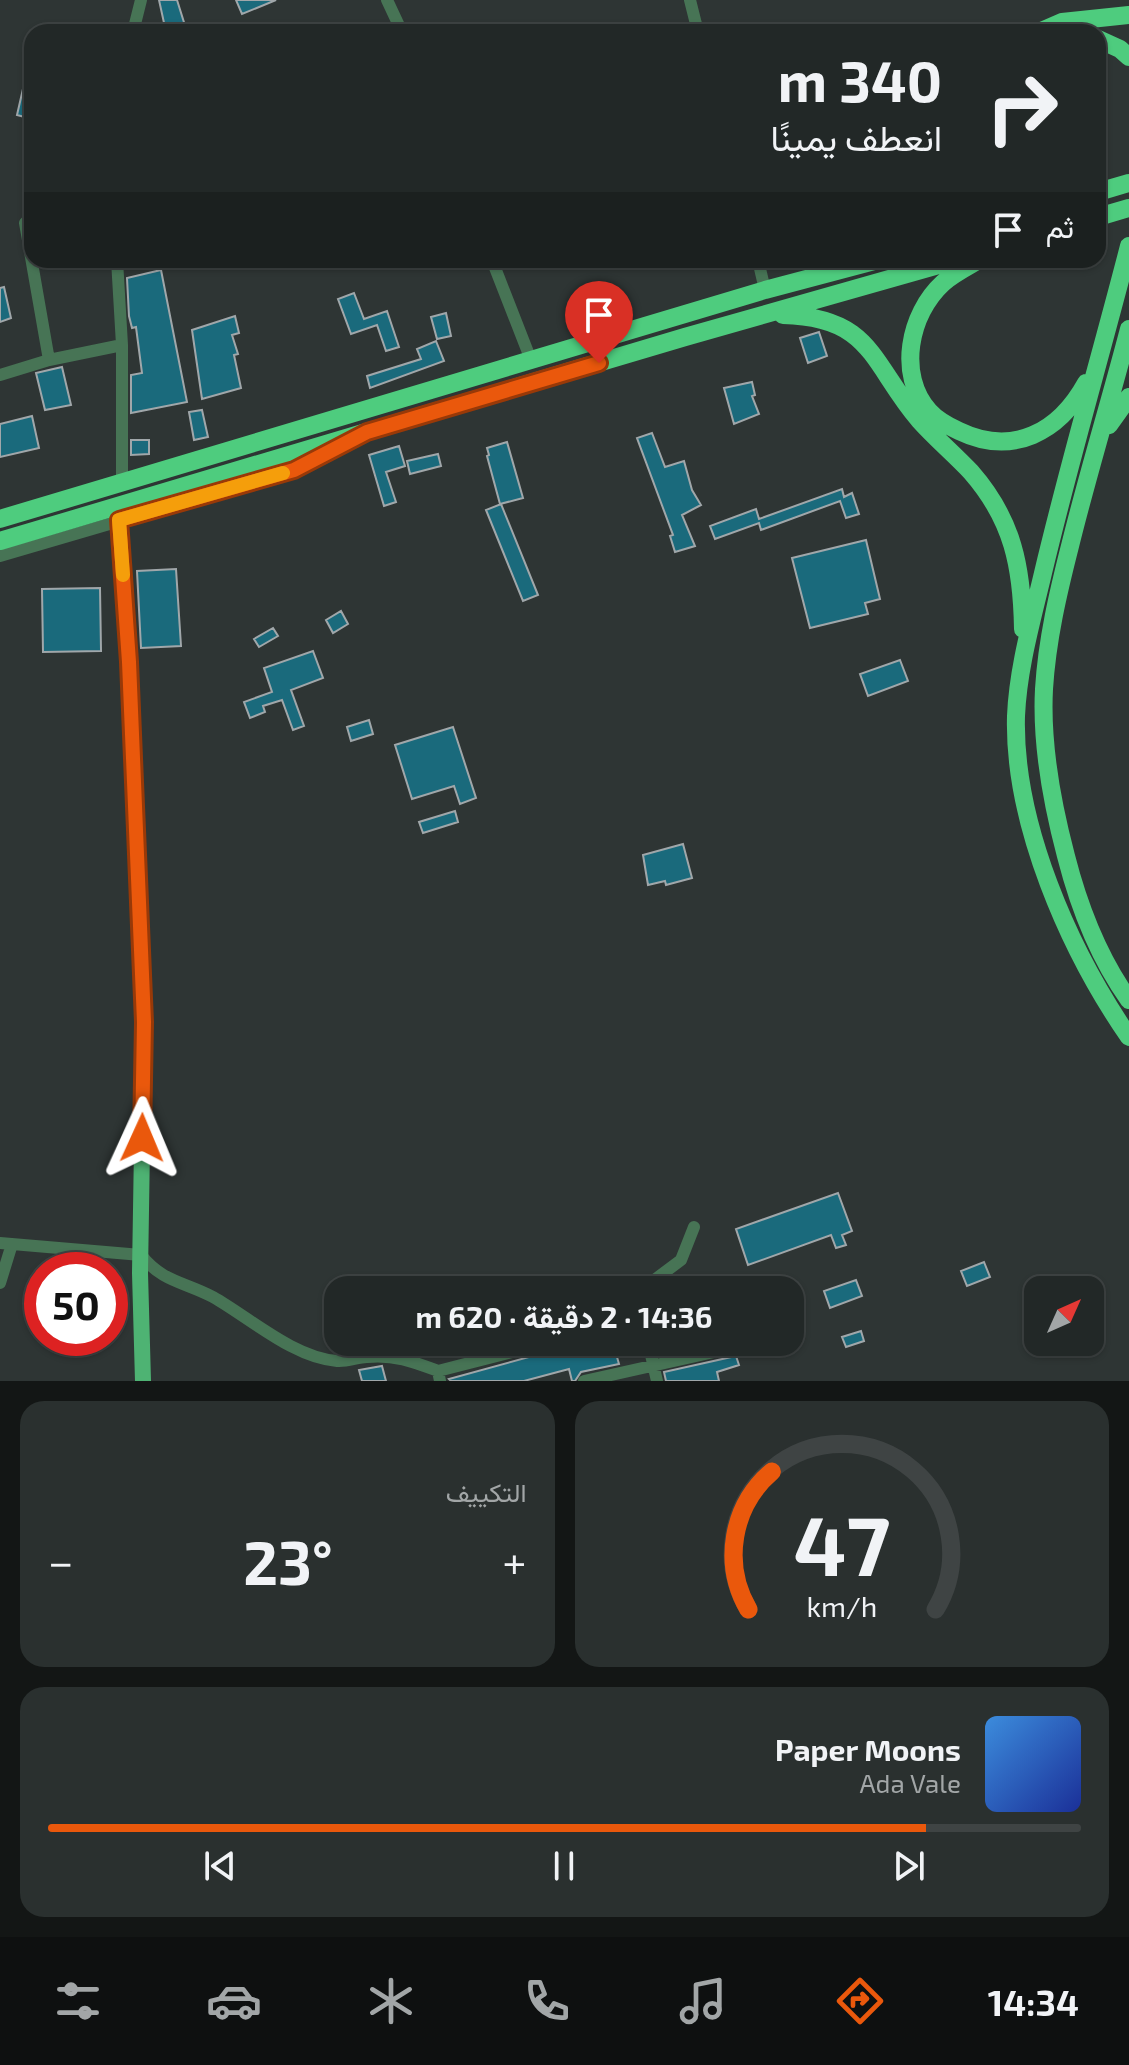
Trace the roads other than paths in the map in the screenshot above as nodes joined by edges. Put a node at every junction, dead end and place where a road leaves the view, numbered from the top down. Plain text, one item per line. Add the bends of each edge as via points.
1 (141, 0) edge
2 (387, 0) edge
3 (690, 0) edge
4 (1129, 15) edge
5 (135, 24) edge
6 (398, 24) edge
7 (696, 24) edge
8 (1057, 24) edge
9 (1106, 43) edge
10 (1129, 57) edge
11 (1129, 183) edge
12 (1106, 190) edge
13 (1128, 208) edge
14 (1106, 215) edge
15 (1128, 248) edge
16 (33, 268) edge
17 (117, 268) edge
18 (495, 268) edge
19 (762, 268) edge
20 (824, 268) edge
21 (848, 268) edge
22 (928, 268) edge
23 (966, 268) edge
24 (773, 288) junction
25 (765, 315) junction
26 (1129, 329) edge
27 (122, 345) junction
28 (1098, 359) junction
29 (49, 360) junction
30 (531, 360) junction
31 (0, 375) edge
32 (1129, 397) edge
33 (367, 432) junction
34 (1092, 456) junction
35 (122, 483) junction
36 (0, 519) edge
37 (119, 520) junction
38 (0, 541) edge
39 (0, 556) edge
40 (1024, 659) junction
41 (1129, 1000) edge
42 (1129, 1037) edge
43 (694, 1227) dead end
44 (6, 1244) edge
45 (141, 1255) junction
46 (660, 1276) edge
47 (0, 1283) edge
48 (505, 1356) edge
49 (652, 1356) edge
50 (695, 1356) edge
51 (654, 1365) junction
52 (439, 1376) edge
53 (143, 1381) edge
54 (584, 1381) edge
55 (657, 1381) edge

1 - 5 street
2 - 6 street
3 - 7 street
4 - 8 highway
9 - 10 highway
11 - 12 highway
13 - 14 highway
15 - 28 highway
16 - 29 street
17 - 27 street
18 - 30 street
19 - 24 street
20 - 24 highway
21 - 24 highway
22 - 25 highway
23 - 28 highway via 930,298 911,345 909,368 916,390 945,425 995,442 1035,435 1068,411
24 - 30 highway
25 - 33 highway
25 - 40 highway via 821,318 856,335 918,419 983,487 1018,559
26 - 34 highway
27 - 29 street
27 - 35 street
28 - 40 highway
29 - 31 street
30 - 35 highway
32 - 34 highway
33 - 37 street via 294,470
33 - 38 highway
34 - 41 highway via 1051,633 1044,690 1046,740 1054,809 1072,880 1095,939
35 - 36 highway
37 - 39 street
37 - 45 main road via 144,1022
40 - 42 highway via 1016,716 1030,825 1087,970
43 - 46 street via 681,1260
44 - 45 street
44 - 47 street
45 - 52 street via 177,1284 211,1296 309,1353 337,1361 405,1358
45 - 53 main road
48 - 52 street
49 - 51 street
50 - 51 street
51 - 54 street
51 - 55 street

